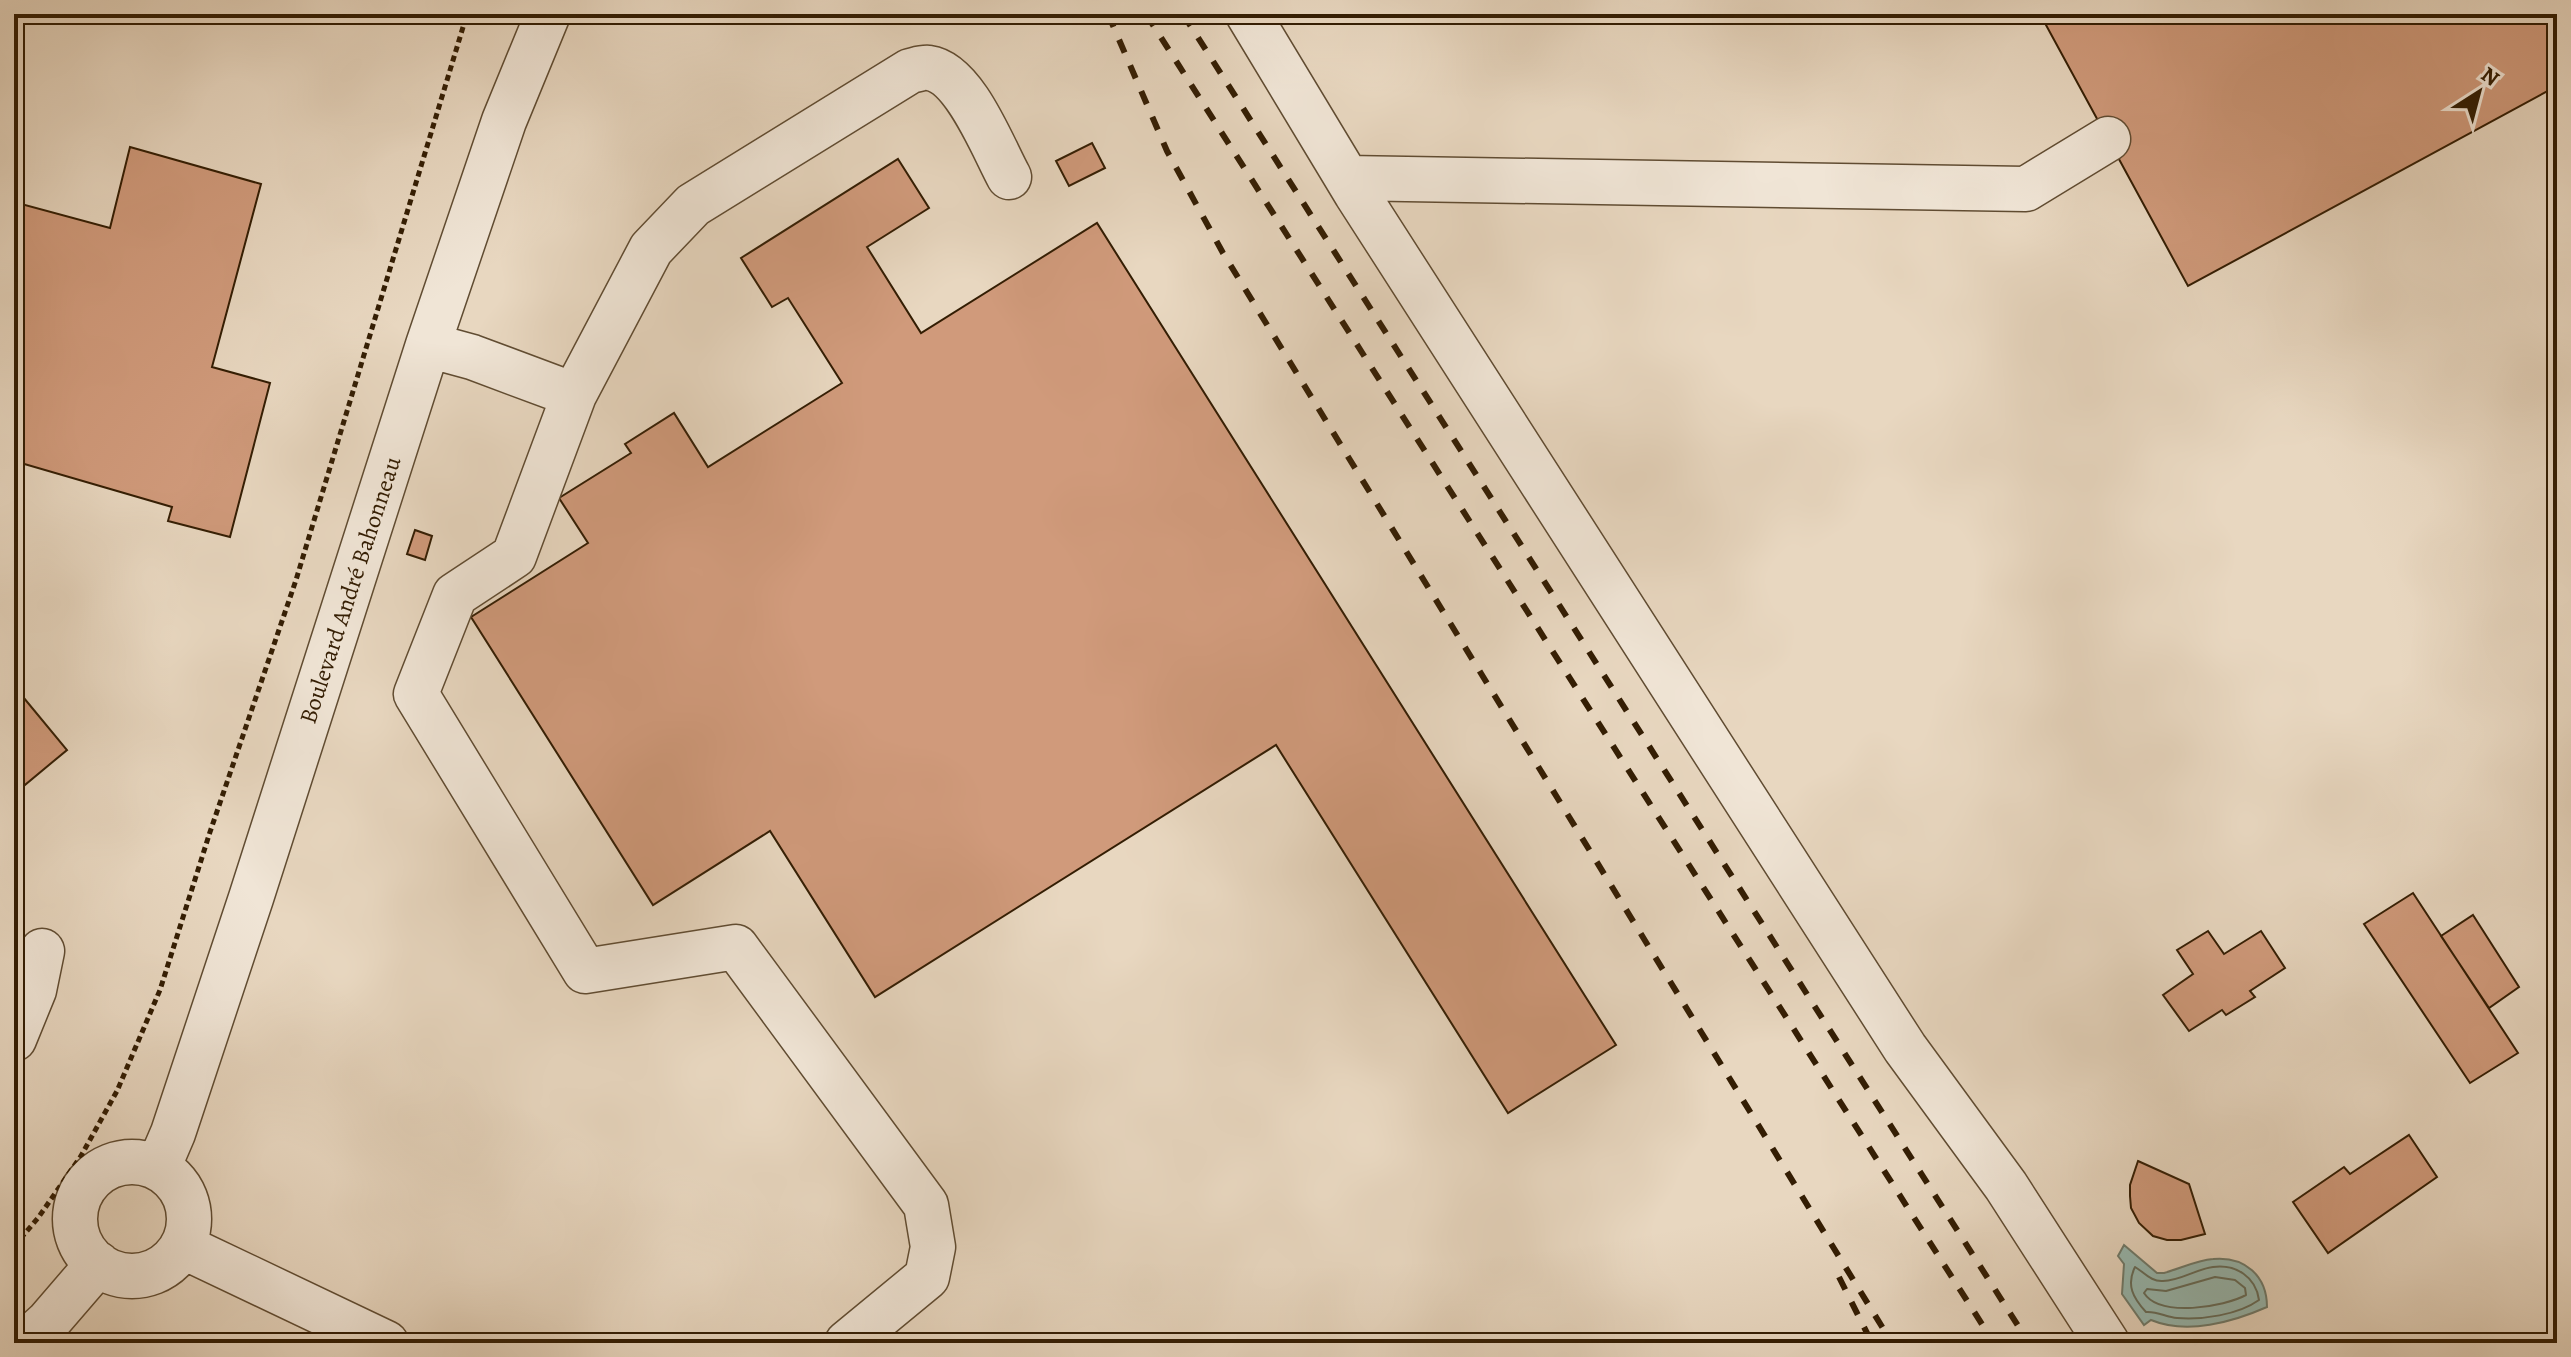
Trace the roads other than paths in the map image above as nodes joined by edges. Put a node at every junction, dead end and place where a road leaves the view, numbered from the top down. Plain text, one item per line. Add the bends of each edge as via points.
1 (548, 14) edge
2 (1248, 14) edge
3 (2108, 139) dead end
4 (1009, 177) dead end
5 (1347, 178) junction
6 (428, 345) junction
7 (574, 395) junction
8 (42, 951) dead end
9 (14, 1039) edge
10 (158, 1168) junction
11 (182, 1246) junction
12 (98, 1264) junction
13 (25, 1343) edge
14 (386, 1343) edge
15 (847, 1343) edge
16 (2107, 1343) edge

1 - 6 street, Boulevard André Bahonneau via 504,121
2 - 5 street
3 - 5 street via 2026,189
4 - 7 street via 964,93 948,76 928,68 910,71 693,205 651,249
5 - 16 street via 1905,1048 2006,1186
6 - 7 street
6 - 10 street, Boulevard André Bahonneau via 251,898
7 - 15 street via 514,556 455,595 416,694 585,971 736,947 926,1205 933,1247 927,1277
8 - 9 street via 34,990
10 - 11 street via 176,1182 186,1202 189,1224
10 - 12 street via 136,1162 114,1165 94,1175 80,1193 74,1215 77,1237
11 - 12 street via 149,1274 127,1276
11 - 14 street
12 - 13 street

